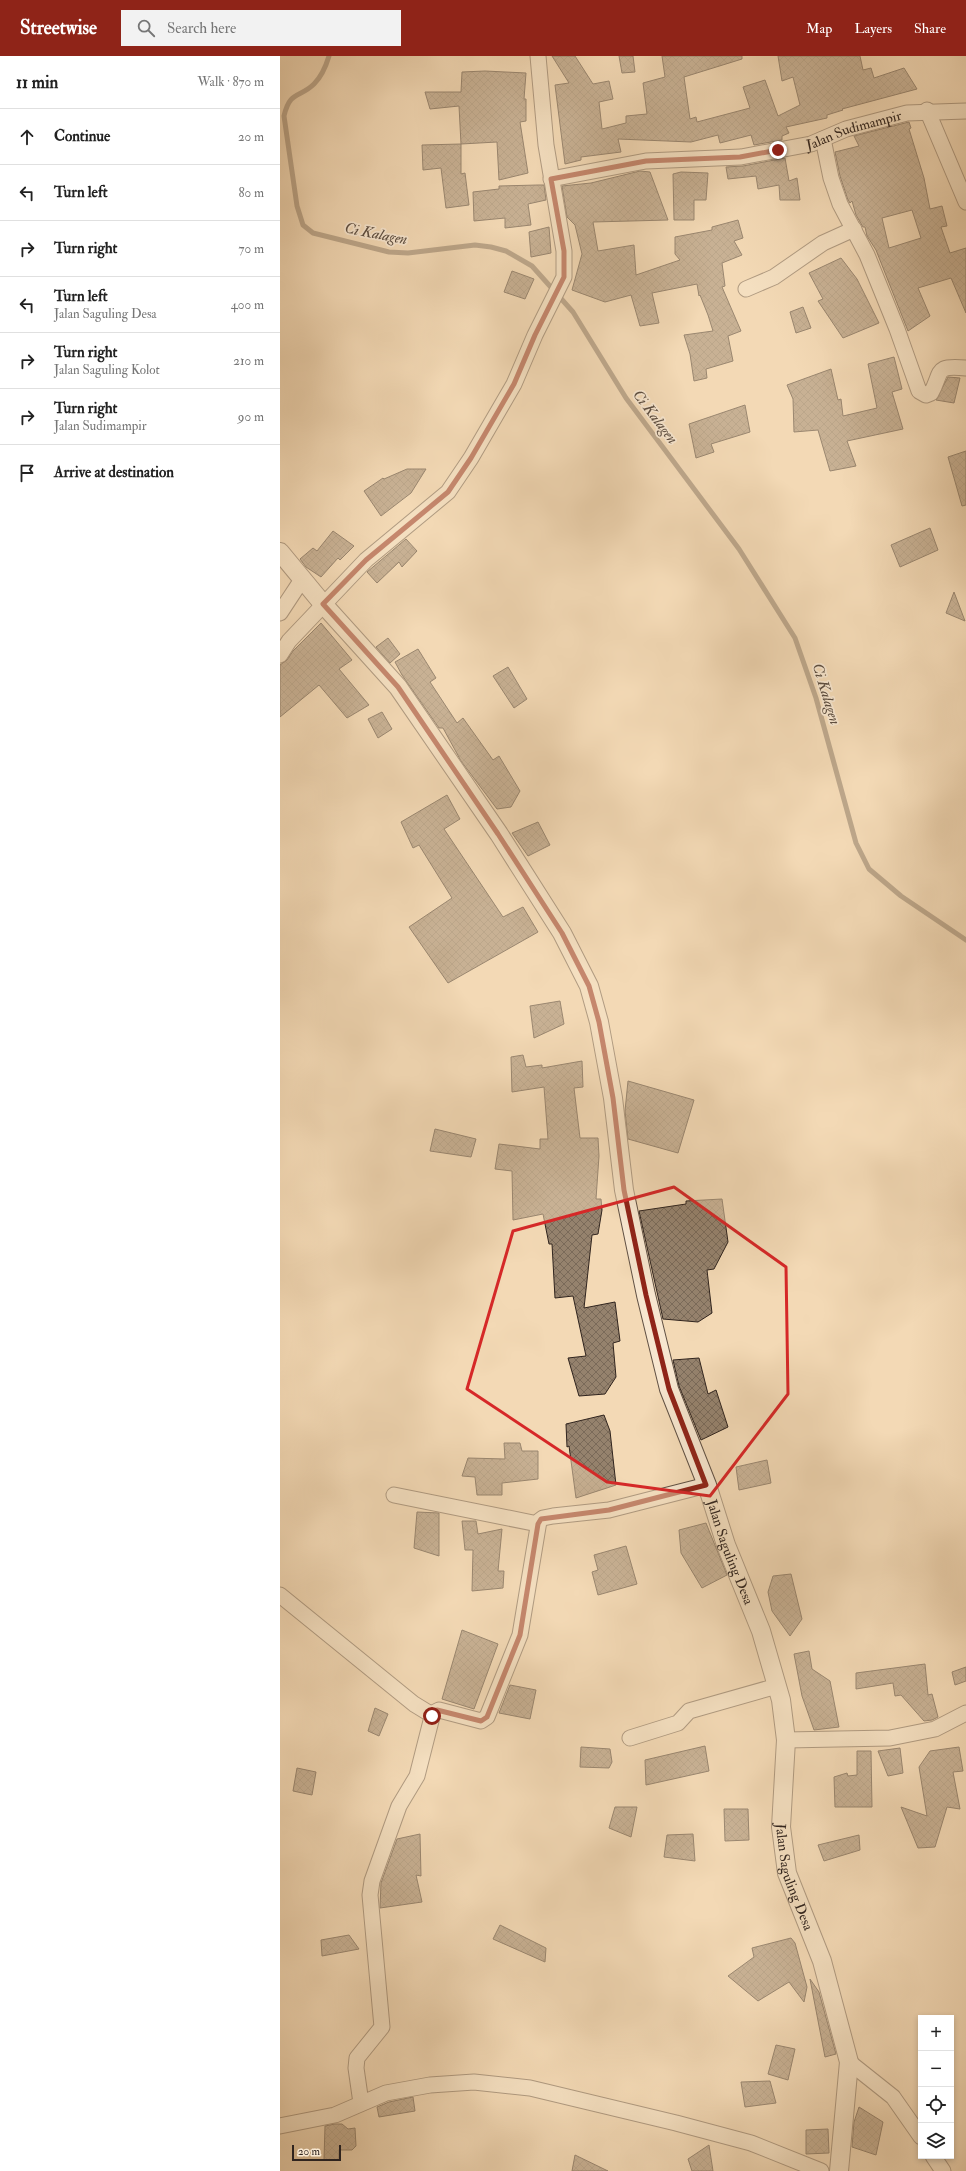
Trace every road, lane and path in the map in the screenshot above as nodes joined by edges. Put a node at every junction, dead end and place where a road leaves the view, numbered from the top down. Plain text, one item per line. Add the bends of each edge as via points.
1 (538, 56) edge
2 (927, 110) junction
3 (966, 111) edge
4 (823, 139) junction
5 (551, 179) junction
6 (966, 202) edge
7 (854, 229) junction
8 (746, 289) dead end
9 (966, 368) edge
10 (280, 552) edge
11 (303, 578) junction
12 (323, 604) junction
13 (280, 613) edge
14 (280, 655) edge
15 (706, 1485) junction
16 (394, 1495) dead end
17 (538, 1524) junction
18 (280, 1595) edge
19 (777, 1686) junction
20 (966, 1714) edge
21 (432, 1716) junction
22 (630, 1738) dead end
23 (786, 1740) junction
24 (849, 2062) junction
25 (361, 2103) junction
26 (280, 2126) edge
27 (918, 2133) edge
28 (935, 2159) edge
29 (821, 2171) edge
30 (839, 2171) edge
31 (943, 2171) edge

1 - 5 street
2 - 3 street, Jalan Sudimampir
2 - 4 street, Jalan Sudimampir via 873,120
2 - 6 street
4 - 5 street, Jalan Sudimampir via 811,144 740,157 646,161
4 - 7 street via 831,178 840,204
5 - 12 street via 564,251 564,277 514,384 448,492 366,560
7 - 8 street via 823,243 774,277
7 - 9 street via 884,298 919,391 926,395 931,393 938,374 945,368
10 - 11 street, Jalan Saguling Desa
11 - 12 street, Jalan Saguling Desa
11 - 13 street
12 - 14 street via 289,641
12 - 15 street, Jalan Saguling Desa via 403,694 562,933 589,986 599,1022 613,1098 624,1190 646,1295 669,1389
15 - 17 street via 609,1510 543,1518
15 - 19 street, Jalan Saguling Desa via 726,1545 761,1631
16 - 17 street
17 - 21 street via 520,1635 487,1717 481,1721 437,1710
18 - 21 street
19 - 22 street via 689,1711 678,1723
19 - 23 street, Jalan Saguling Desa
20 - 23 street via 935,1729 890,1738
21 - 25 street via 417,1776 399,1806 371,1886 382,2027 357,2058
23 - 24 street, Jalan Saguling Desa via 781,1827 787,1873 822,1961
24 - 27 street via 893,2097
24 - 30 street, Jalan Saguling Desa
25 - 26 street via 335,2115
25 - 29 street via 386,2093 430,2085 474,2082 530,2088 751,2143
28 - 31 street

